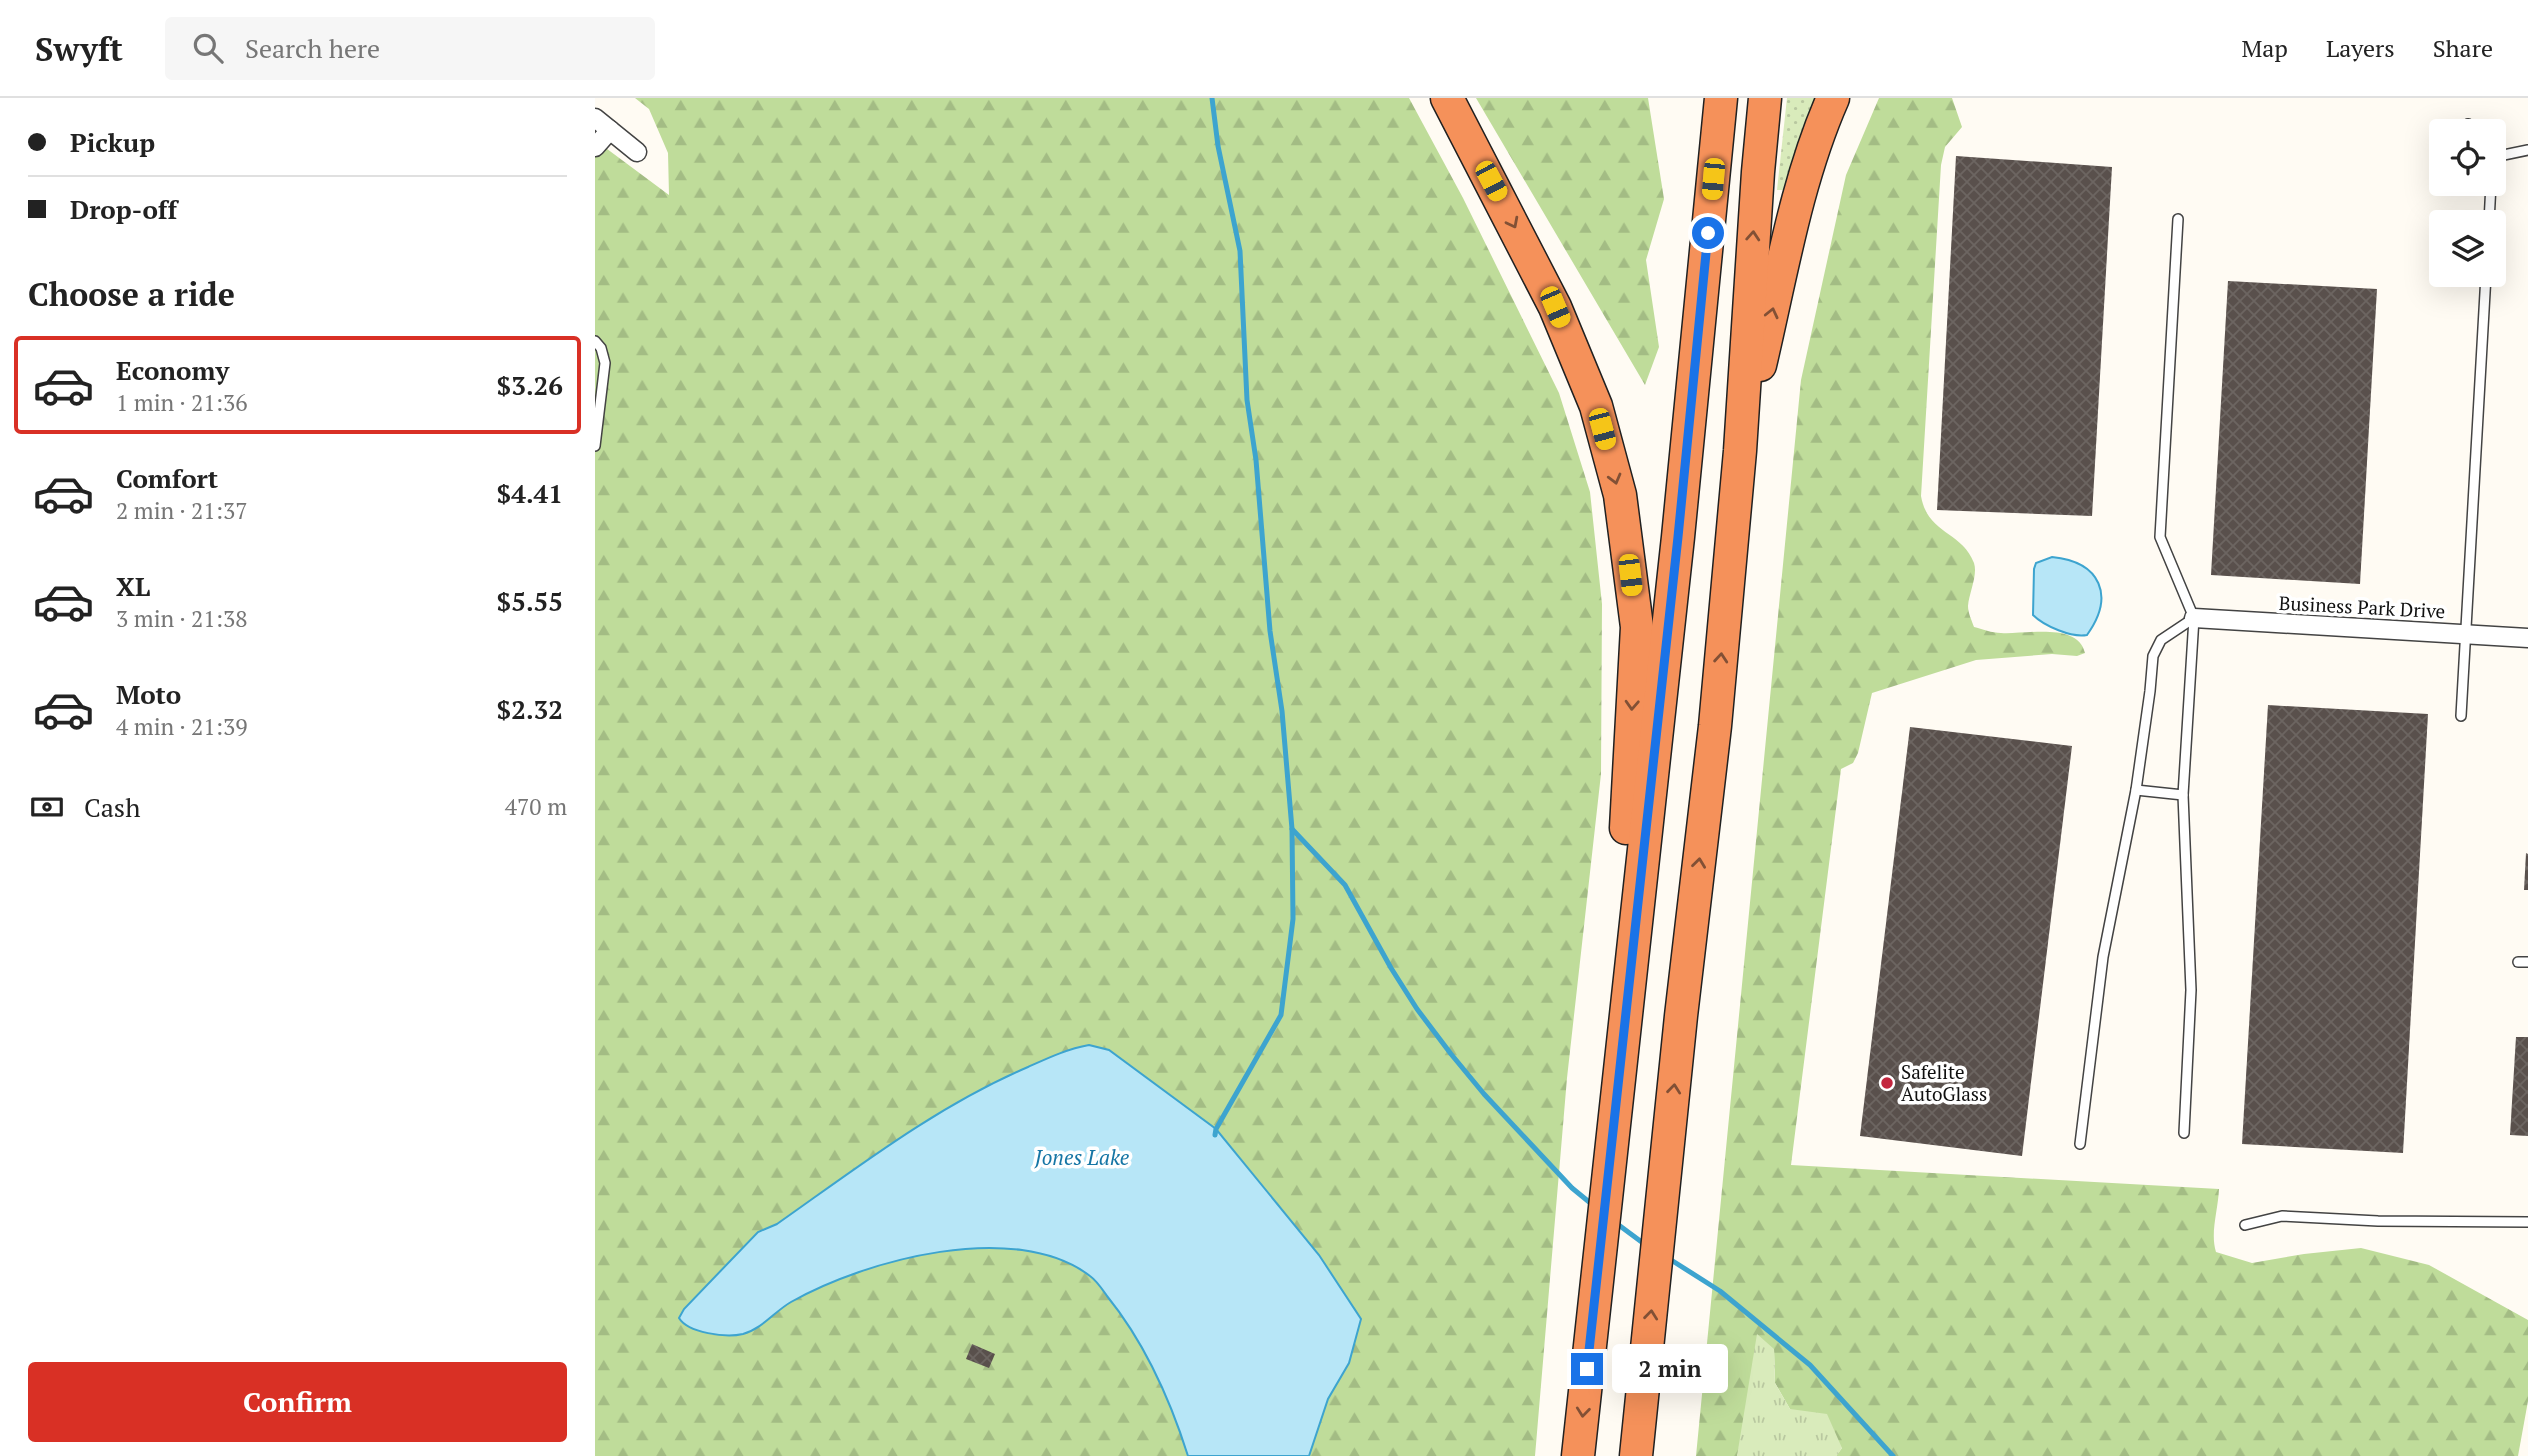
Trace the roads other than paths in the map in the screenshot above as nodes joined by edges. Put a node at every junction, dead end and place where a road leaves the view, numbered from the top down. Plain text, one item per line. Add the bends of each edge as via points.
1 (1447, 98) edge
2 (1721, 98) edge
3 (1765, 98) edge
4 (1833, 98) edge
5 (599, 122) edge
6 (595, 147) edge
7 (2528, 150) edge
8 (637, 152) dead end
9 (2506, 155) edge
10 (2178, 219) dead end
11 (2485, 287) edge
12 (595, 341) edge
13 (595, 446) edge
14 (1740, 451) junction
15 (2195, 618) junction
16 (2466, 635) junction
17 (2528, 638) edge
18 (2462, 716) dead end
19 (2136, 790) junction
20 (2183, 795) junction
21 (1634, 930) junction
22 (2518, 962) dead end
23 (2528, 962) edge
24 (2184, 1133) dead end
25 (2080, 1144) dead end
26 (2528, 1222) edge
27 (2245, 1225) dead end
28 (1578, 1456) edge
29 (1636, 1456) edge

1 -> 21 highway via 1555,307 1596,406 1620,495 1637,627 1624,857
2 - 21 highway
14 -> 3 highway
14 -> 4 highway via 1798,204
5 - 6 street
5 - 8 street
7 - 9 lane
10 - 15 lane via 2160,537
11 - 16 lane
12 - 13 lane via 605,363
29 -> 14 highway
15 - 16 street, Business Park Drive
15 - 19 lane via 2161,640 2153,656
15 - 20 lane
16 - 17 street, Business Park Drive
16 - 18 lane
19 - 20 lane
19 - 25 lane via 2103,957
20 - 24 lane via 2191,990
21 -> 28 highway
22 - 23 lane
26 - 27 lane via 2282,1216

